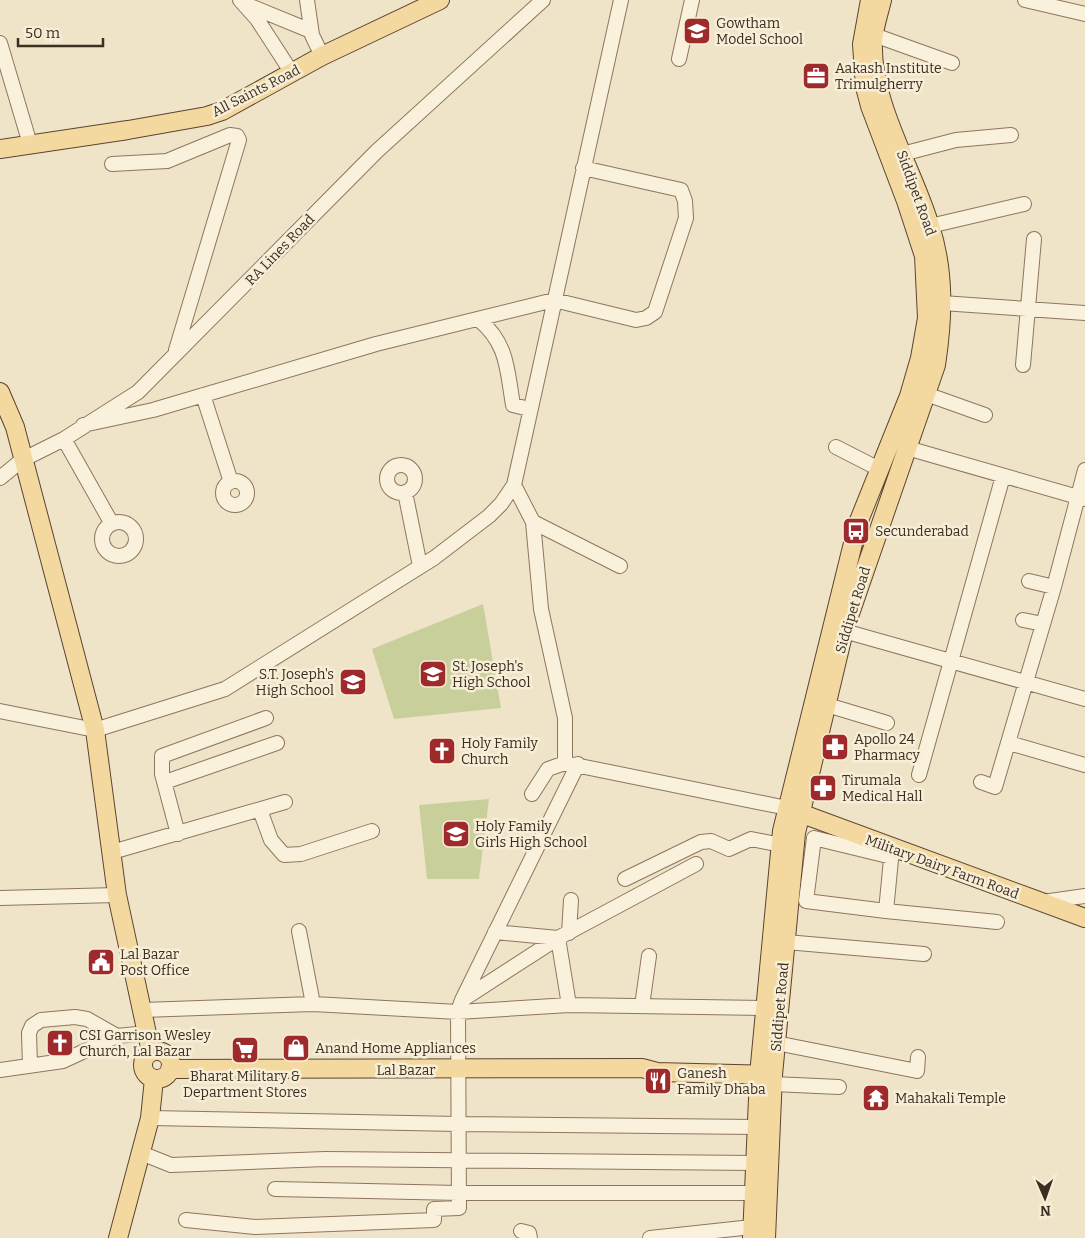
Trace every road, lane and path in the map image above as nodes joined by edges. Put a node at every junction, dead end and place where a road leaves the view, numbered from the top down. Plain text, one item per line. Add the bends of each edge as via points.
1 (307, 0) edge
2 (440, 0) edge
3 (543, 0) edge
4 (621, 0) edge
5 (692, 0) edge
6 (870, 0) edge
7 (882, 0) edge
8 (1025, 0) edge
9 (240, 1) edge
10 (1085, 14) edge
11 (311, 31) junction
12 (874, 35) junction
13 (0, 43) edge
14 (322, 56) junction
15 (679, 59) dead end
16 (952, 63) dead end
17 (292, 74) junction
18 (1012, 135) dead end
19 (30, 144) junction
20 (0, 149) edge
21 (902, 154) junction
22 (112, 164) dead end
23 (583, 168) junction
24 (1024, 204) dead end
25 (930, 226) junction
26 (1034, 239) dead end
27 (554, 300) junction
28 (942, 303) junction
29 (1028, 308) junction
30 (1085, 313) edge
31 (478, 319) junction
32 (175, 354) junction
33 (1023, 364) dead end
34 (0, 392) edge
35 (926, 394) junction
36 (203, 396) junction
37 (530, 409) junction
38 (985, 415) dead end
39 (83, 425) junction
40 (64, 439) junction
41 (836, 447) dead end
42 (907, 448) junction
43 (22, 460) junction
44 (879, 469) junction
45 (1085, 470) edge
46 (1002, 476) junction
47 (0, 478) edge
48 (231, 482) dead end
49 (514, 484) junction
50 (405, 492) dead end
51 (1081, 498) edge
52 (533, 522) junction
53 (112, 524) dead end
54 (420, 566) junction
55 (620, 566) dead end
56 (1029, 581) dead end
57 (1054, 587) junction
58 (1023, 620) dead end
59 (1043, 624) junction
60 (844, 631) junction
61 (952, 660) junction
62 (1026, 682) junction
63 (1085, 699) edge
64 (827, 705) junction
65 (0, 711) edge
66 (266, 718) dead end
67 (887, 724) dead end
68 (95, 730) junction
69 (276, 743) dead end
70 (1009, 743) junction
71 (571, 764) junction
72 (1085, 765) edge
73 (920, 775) dead end
74 (165, 782) junction
75 (981, 782) dead end
76 (532, 794) dead end
77 (285, 802) dead end
78 (260, 810) junction
79 (793, 811) junction
80 (372, 831) dead end
81 (178, 834) junction
82 (781, 845) junction
83 (112, 852) junction
84 (892, 853) junction
85 (696, 864) dead end
86 (625, 879) dead end
87 (117, 895) junction
88 (1085, 896) edge
89 (0, 898) edge
90 (571, 900) dead end
91 (1040, 903) junction
92 (886, 911) junction
93 (1085, 918) edge
94 (997, 922) dead end
95 (299, 932) dead end
96 (495, 932) junction
97 (564, 936) junction
98 (786, 942) junction
99 (924, 954) dead end
100 (649, 956) dead end
101 (313, 1004) junction
102 (568, 1005) junction
103 (460, 1006) junction
104 (642, 1006) junction
105 (765, 1008) junction
106 (143, 1010) junction
107 (147, 1033) junction
108 (117, 1036) junction
109 (776, 1043) junction
110 (151, 1052) junction
111 (918, 1056) dead end
112 (30, 1066) junction
113 (170, 1069) junction
114 (0, 1070) edge
115 (458, 1070) junction
116 (768, 1073) junction
117 (154, 1078) junction
118 (839, 1087) dead end
119 (150, 1118) junction
120 (458, 1124) junction
121 (757, 1127) junction
122 (141, 1153) junction
123 (459, 1161) junction
124 (755, 1163) junction
125 (276, 1189) dead end
126 (459, 1193) junction
127 (754, 1193) junction
128 (186, 1220) dead end
129 (752, 1232) edge
130 (118, 1238) edge
131 (650, 1238) edge
132 (766, 1238) edge

1 - 11 street
2 - 14 main road, All Saints Road
3 - 32 street, RA Lines Road via 384,145
4 - 23 street
5 - 15 street
6 - 44 main road, Siddipet Road via 862,44 865,87 924,256 927,285 927,318 920,358
7 - 12 main road, Siddipet Road
8 - 10 street
9 - 11 street
9 - 17 street via 257,19
11 - 14 street
12 - 16 street
12 - 21 main road, Siddipet Road via 880,92
13 - 19 street
14 - 17 main road, All Saints Road
17 - 19 main road, All Saints Road via 222,111 206,116
18 - 21 street via 956,140
19 - 20 main road, All Saints Road
21 - 25 main road, Siddipet Road
22 - 32 street via 167,161 230,135 239,140
23 - 27 street
23 - 27 street via 680,190 686,201 686,218 655,312 646,318 636,320
24 - 25 street
25 - 28 main road, Siddipet Road via 941,273
26 - 29 street
27 - 31 street
27 - 37 street
28 - 29 street
28 - 35 main road, Siddipet Road via 936,365
29 - 30 street
29 - 33 street
31 - 36 street via 376,344
31 - 37 street via 490,329 502,347 513,405
32 - 39 street, RA Lines Road via 138,392
34 - 43 main road via 15,427
35 - 38 street
35 - 42 main road, Siddipet Road
36 - 39 street
36 - 48 street
37 - 49 street
39 - 40 street, RA Lines Road
40 - 43 street, RA Lines Road
40 - 53 street
41 - 44 street
42 - 46 street
42 - 60 main road, Siddipet Road
43 - 47 street, RA Lines Road
43 - 68 main road
44 - 79 main road, Siddipet Road via 858,523
45 - 51 street
46 - 51 street
46 - 61 street
49 - 52 street
49 - 54 street via 501,504 488,516
50 - 54 street
51 - 57 street
52 - 55 street
52 - 71 street via 541,609 565,718
54 - 68 street via 224,688
56 - 57 street
57 - 59 street
58 - 59 street
59 - 62 street
60 - 61 street
60 - 64 main road, Siddipet Road
61 - 62 street
61 - 73 street
62 - 63 street
62 - 70 street
64 - 67 street
64 - 79 main road, Siddipet Road
65 - 68 street
66 - 74 street via 162,756 160,762
68 - 83 main road
69 - 74 street
70 - 72 street
70 - 75 street via 995,787
71 - 76 street via 548,769
71 - 79 street
71 - 96 street
74 - 81 street
77 - 78 street
78 - 80 street via 271,840 284,855 301,854
78 - 81 street
79 - 82 main road, Siddipet Road
79 - 84 main road, Military Dairy Farm Road
79 - 98 main road, Siddipet Road via 796,833
81 - 83 street
82 - 86 street via 751,839 729,849 711,841 701,842
82 - 105 main road, Siddipet Road
83 - 87 main road
84 - 91 main road, Military Dairy Farm Road
84 - 92 street
84 - 92 street via 814,838 806,901
85 - 97 street
87 - 89 street
87 - 106 main road
88 - 91 street
90 - 97 street
91 - 93 main road, Military Dairy Farm Road
92 - 94 street
95 - 101 street
96 - 97 street
96 - 103 street
97 - 102 street
97 - 103 street
98 - 99 street
98 - 109 main road, Siddipet Road
100 - 104 street
101 - 103 street
101 - 106 street
102 - 103 street
102 - 104 street
103 - 115 street
104 - 105 street
105 - 116 main road, Siddipet Road
106 - 107 main road
107 - 108 street
107 - 110 main road
108 - 112 street via 63,1061
108 - 112 street via 87,1019 41,1020 32,1026 29,1033
109 - 111 street via 917,1070
109 - 116 main road, Siddipet Road
110 - 113 main road via 166,1055
110 - 117 main road via 143,1065 145,1072
112 - 114 street
113 - 115 main road, Lal Bazar
113 - 117 main road via 166,1076
115 - 116 main road, Lal Bazar via 642,1068 657,1072
115 - 120 street
116 - 118 street
116 - 121 main road, Siddipet Road
116 - 132 main road, Siddipet Road
117 - 119 main road
119 - 120 street
119 - 122 main road
120 - 121 street
120 - 123 street
121 - 124 main road, Siddipet Road
122 - 123 street via 171,1165 325,1159
122 - 130 main road
123 - 124 street
123 - 126 street
124 - 127 main road, Siddipet Road
125 - 126 street
126 - 127 street
126 - 128 street via 459,1208 434,1209 434,1220 255,1227
127 - 129 main road, Siddipet Road
129 - 131 street

